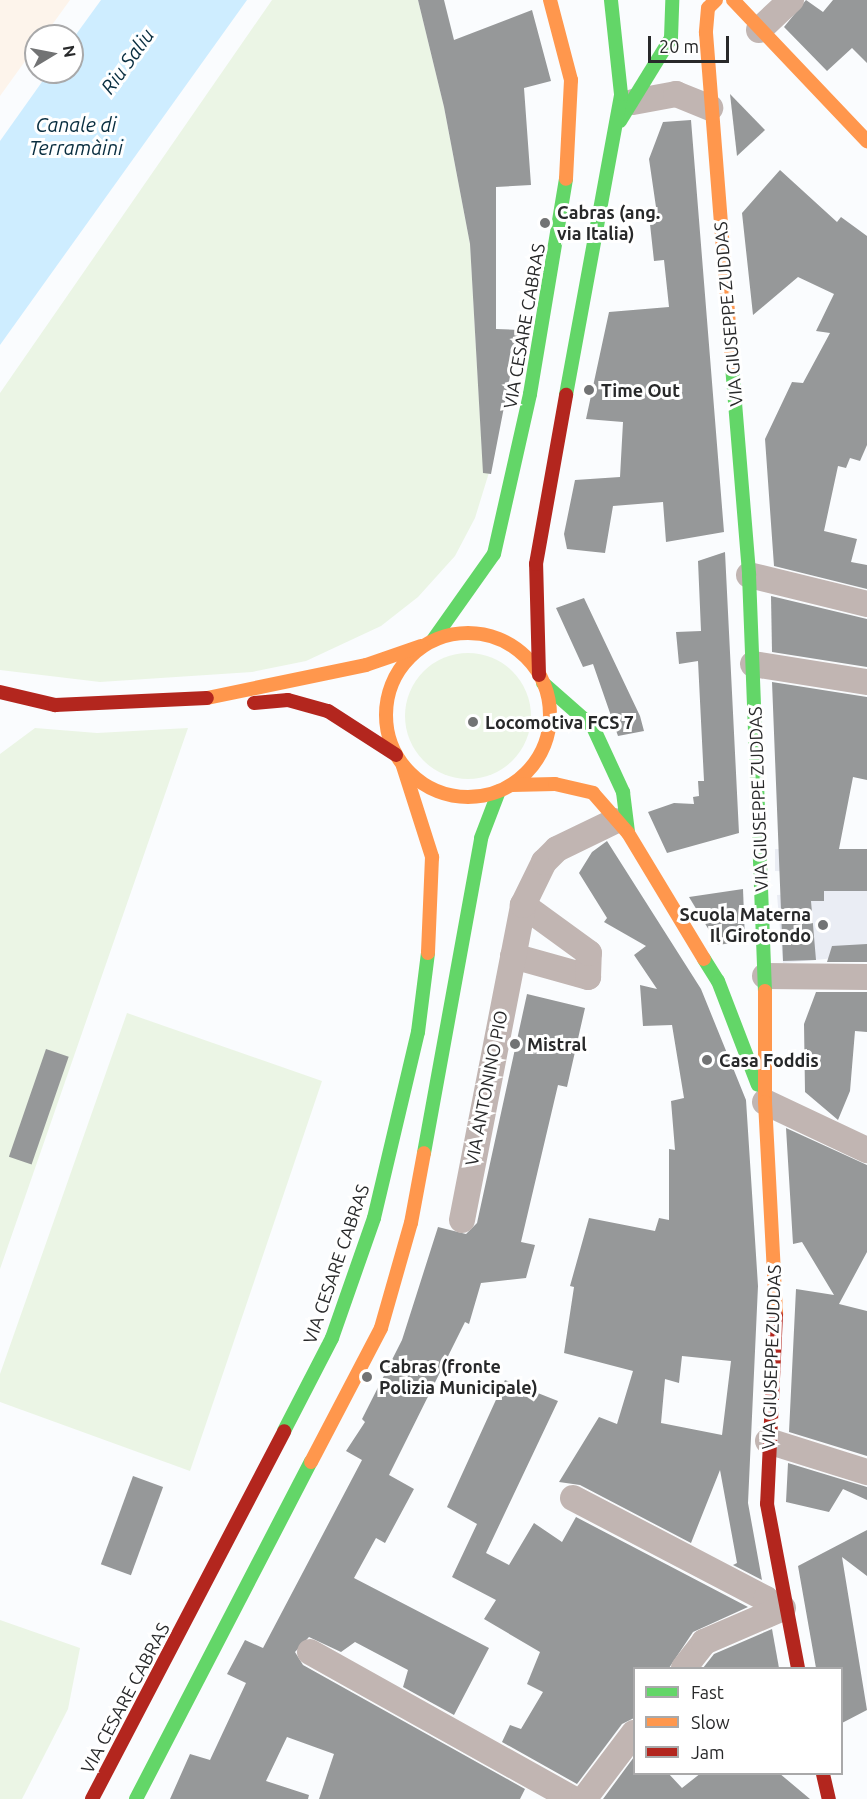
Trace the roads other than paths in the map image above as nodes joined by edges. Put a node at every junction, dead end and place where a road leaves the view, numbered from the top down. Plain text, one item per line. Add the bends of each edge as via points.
1 (550, 0) edge
2 (610, 0) edge
3 (672, 0) edge
4 (716, 0) edge
5 (733, 0) edge
6 (791, 0) edge
7 (707, 23) junction
8 (759, 30) junction
9 (671, 38) junction
10 (633, 102) junction
11 (711, 108) junction
12 (618, 125) junction
13 (867, 141) edge
14 (749, 575) junction
15 (867, 604) edge
16 (430, 642) junction
17 (753, 664) junction
18 (541, 679) junction
19 (867, 682) edge
20 (0, 692) edge
21 (202, 699) junction
22 (346, 722) junction
23 (399, 760) junction
24 (376, 761) dead end
25 (389, 778) dead end
26 (506, 788) junction
27 (422, 821) junction
28 (622, 827) junction
29 (523, 905) junction
30 (513, 956) junction
31 (867, 977) edge
32 (718, 981) junction
33 (753, 987) junction
34 (765, 1102) junction
35 (867, 1150) edge
36 (462, 1220) dead end
37 (768, 1441) junction
38 (867, 1472) edge
39 (573, 1498) dead end
40 (776, 1611) junction
41 (310, 1652) dead end
42 (685, 1667) edge
43 (798, 1667) edge
44 (633, 1734) edge
45 (823, 1775) edge
46 (92, 1799) edge
47 (136, 1799) edge
48 (573, 1799) edge
49 (584, 1799) edge
50 (829, 1799) edge

1 - 16 street, VIA CESARE CABRAS via 571,80 570,157 530,394 494,554
2 - 12 street via 621,94
3 - 9 street
4 - 7 street, VIA GIUSEPPE ZUDDAS via 708,8
5 - 8 street
6 - 8 street
7 - 8 street via 726,20
7 - 9 street
7 - 11 street, VIA GIUSEPPE ZUDDAS
8 - 13 street
9 - 10 street
10 - 11 street via 676,94
10 - 12 street
11 - 14 street, VIA GIUSEPPE ZUDDAS
12 - 18 street via 536,564
14 - 15 street
14 - 17 street, VIA GIUSEPPE ZUDDAS
16 - 18 street via 452,634 493,637 528,660
16 - 21 street via 366,665
16 - 23 street via 396,675 386,706
17 - 19 street
17 - 33 street, VIA GIUSEPPE ZUDDAS
18 - 26 street via 549,708 548,734 538,758
18 - 28 street via 593,727 623,792
20 - 21 street via 56,705
21 - 22 street via 222,705 288,700 328,711
22 - 23 street
22 - 24 street
23 - 26 street via 430,788 452,796
23 - 27 street, VIA CESARE CABRAS
25 - 27 street
26 - 28 street via 555,784 593,793
26 - 47 street via 482,837 411,1223 381,1328
27 - 46 street, VIA CESARE CABRAS via 432,856 433,913 418,1032 374,1218 332,1338
28 - 29 street, VIA ANTONINO PIO via 557,849 543,862
28 - 32 street
29 - 30 street, VIA ANTONINO PIO
29 - 30 street via 589,953 588,977
30 - 36 street, VIA ANTONINO PIO
31 - 33 street
32 - 33 street
32 - 34 street
33 - 34 street, VIA GIUSEPPE ZUDDAS
34 - 35 street
34 - 37 street, VIA GIUSEPPE ZUDDAS via 777,1286
37 - 38 street
37 - 40 street, VIA GIUSEPPE ZUDDAS via 767,1503
39 - 40 street via 766,1599
40 - 42 street via 704,1642
40 - 43 street, VIA GIUSEPPE ZUDDAS
41 - 48 street
44 - 49 street
45 - 50 street

